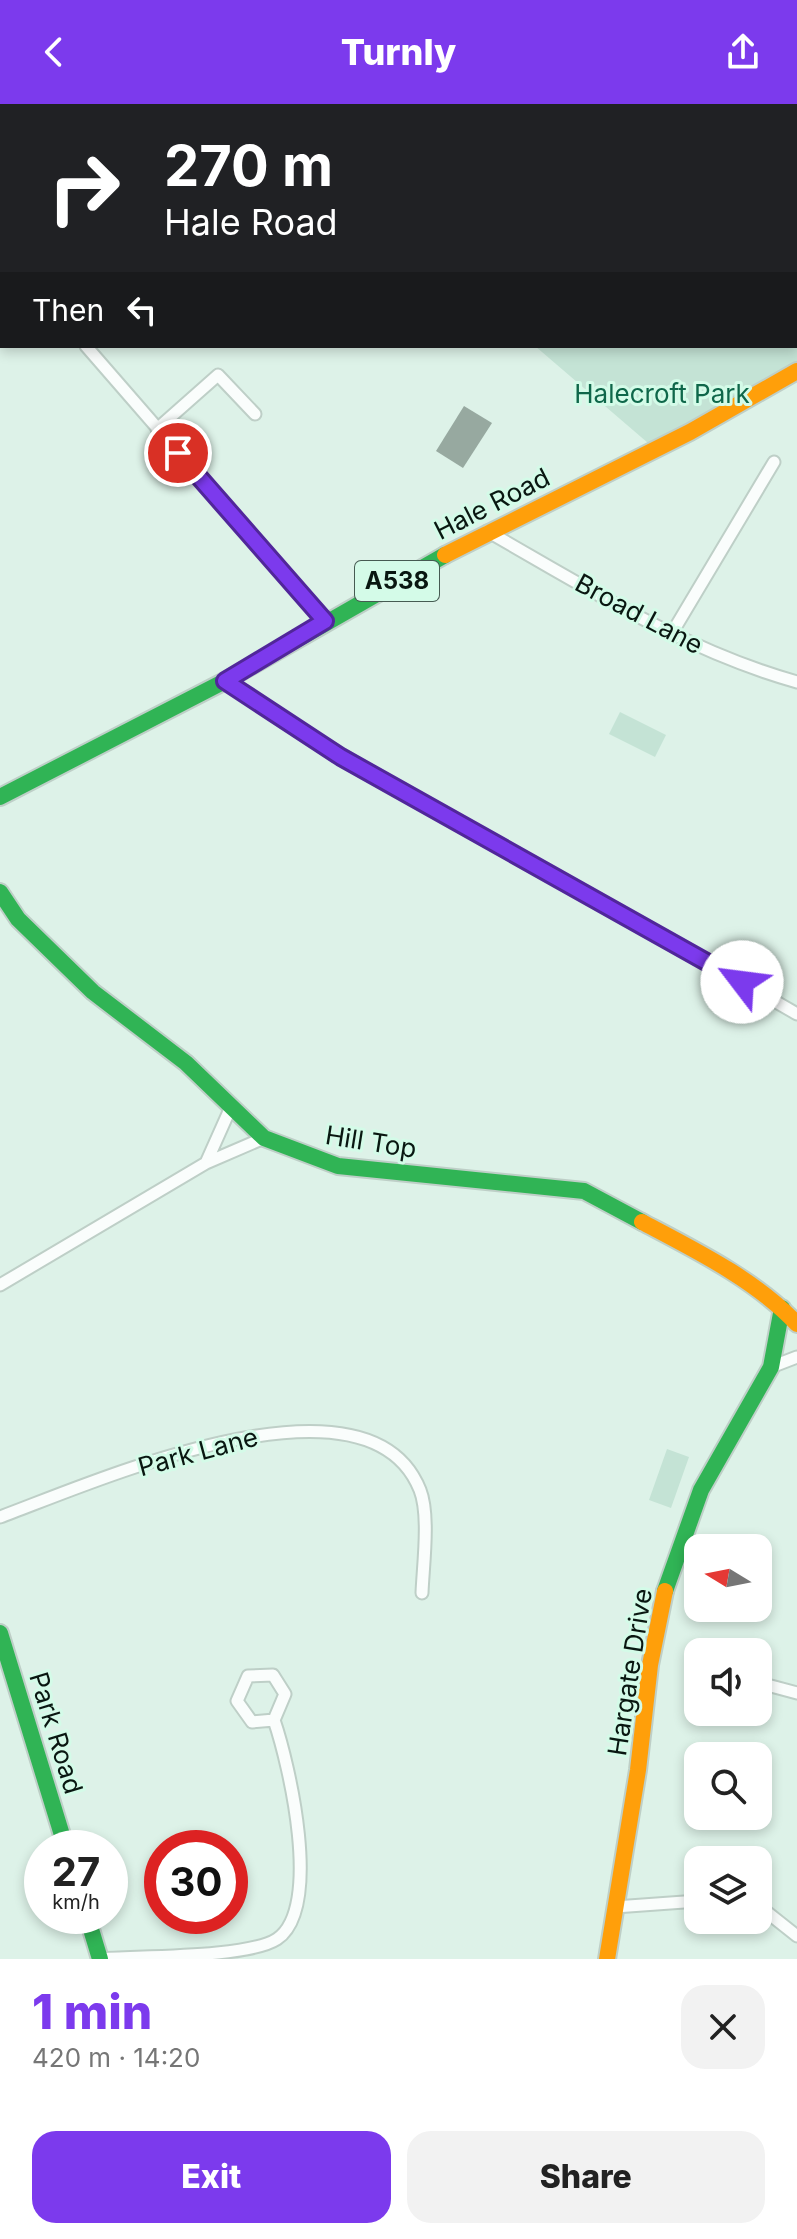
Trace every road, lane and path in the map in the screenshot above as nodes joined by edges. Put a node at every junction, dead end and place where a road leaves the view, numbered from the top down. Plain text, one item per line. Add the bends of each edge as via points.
1 (88, 348) edge
2 (797, 371) edge
3 (255, 414) dead end
4 (157, 429) junction
5 (774, 462) dead end
6 (487, 531) junction
7 (325, 621) junction
8 (672, 633) junction
9 (225, 681) junction
10 (797, 682) edge
11 (0, 797) edge
12 (0, 892) edge
13 (797, 1014) edge
14 (231, 1107) junction
15 (264, 1138) junction
16 (206, 1163) junction
17 (0, 1285) edge
18 (782, 1308) junction
19 (797, 1324) edge
20 (797, 1357) edge
21 (771, 1367) junction
22 (0, 1517) edge
23 (422, 1593) dead end
24 (0, 1633) edge
25 (772, 1686) edge
26 (797, 1693) edge
27 (274, 1720) junction
28 (60, 1830) edge
29 (684, 1902) edge
30 (615, 1907) junction
31 (772, 1916) edge
32 (92, 1934) edge
33 (797, 1936) edge
34 (100, 1959) edge
35 (607, 1959) edge

1 - 4 street
2 - 6 street, Hale Road / A538 via 690,432
3 - 4 street via 218,375
4 - 7 street
5 - 8 street
6 - 7 street, Hale Road / A538
6 - 8 street, Broad Lane
7 - 9 street, Hale Road / A538
8 - 10 street, Broad Lane via 716,655
9 - 11 street, Hale Road / A538
9 - 13 street via 341,757
12 - 14 street, Hill Top via 18,919 93,992 186,1063
14 - 15 street, Hill Top
14 - 16 street
15 - 16 street
15 - 18 street, Hill Top via 338,1166 584,1191 694,1250
16 - 17 street
18 - 19 street, Hill Top
18 - 21 street, Hargate Drive
20 - 21 street
21 - 30 street, Hargate Drive via 701,1490 666,1588
22 - 23 street, Park Lane via 170,1455 259,1433 356,1434 406,1464 421,1493
24 - 28 street, Park Road
25 - 26 street
27 - 27 street via 252,1722 237,1701 248,1676 273,1675 285,1694
27 - 34 street via 289,1766 300,1867 297,1911 278,1938 244,1949
29 - 30 street
30 - 35 street, Hargate Drive
31 - 33 street
32 - 34 street

